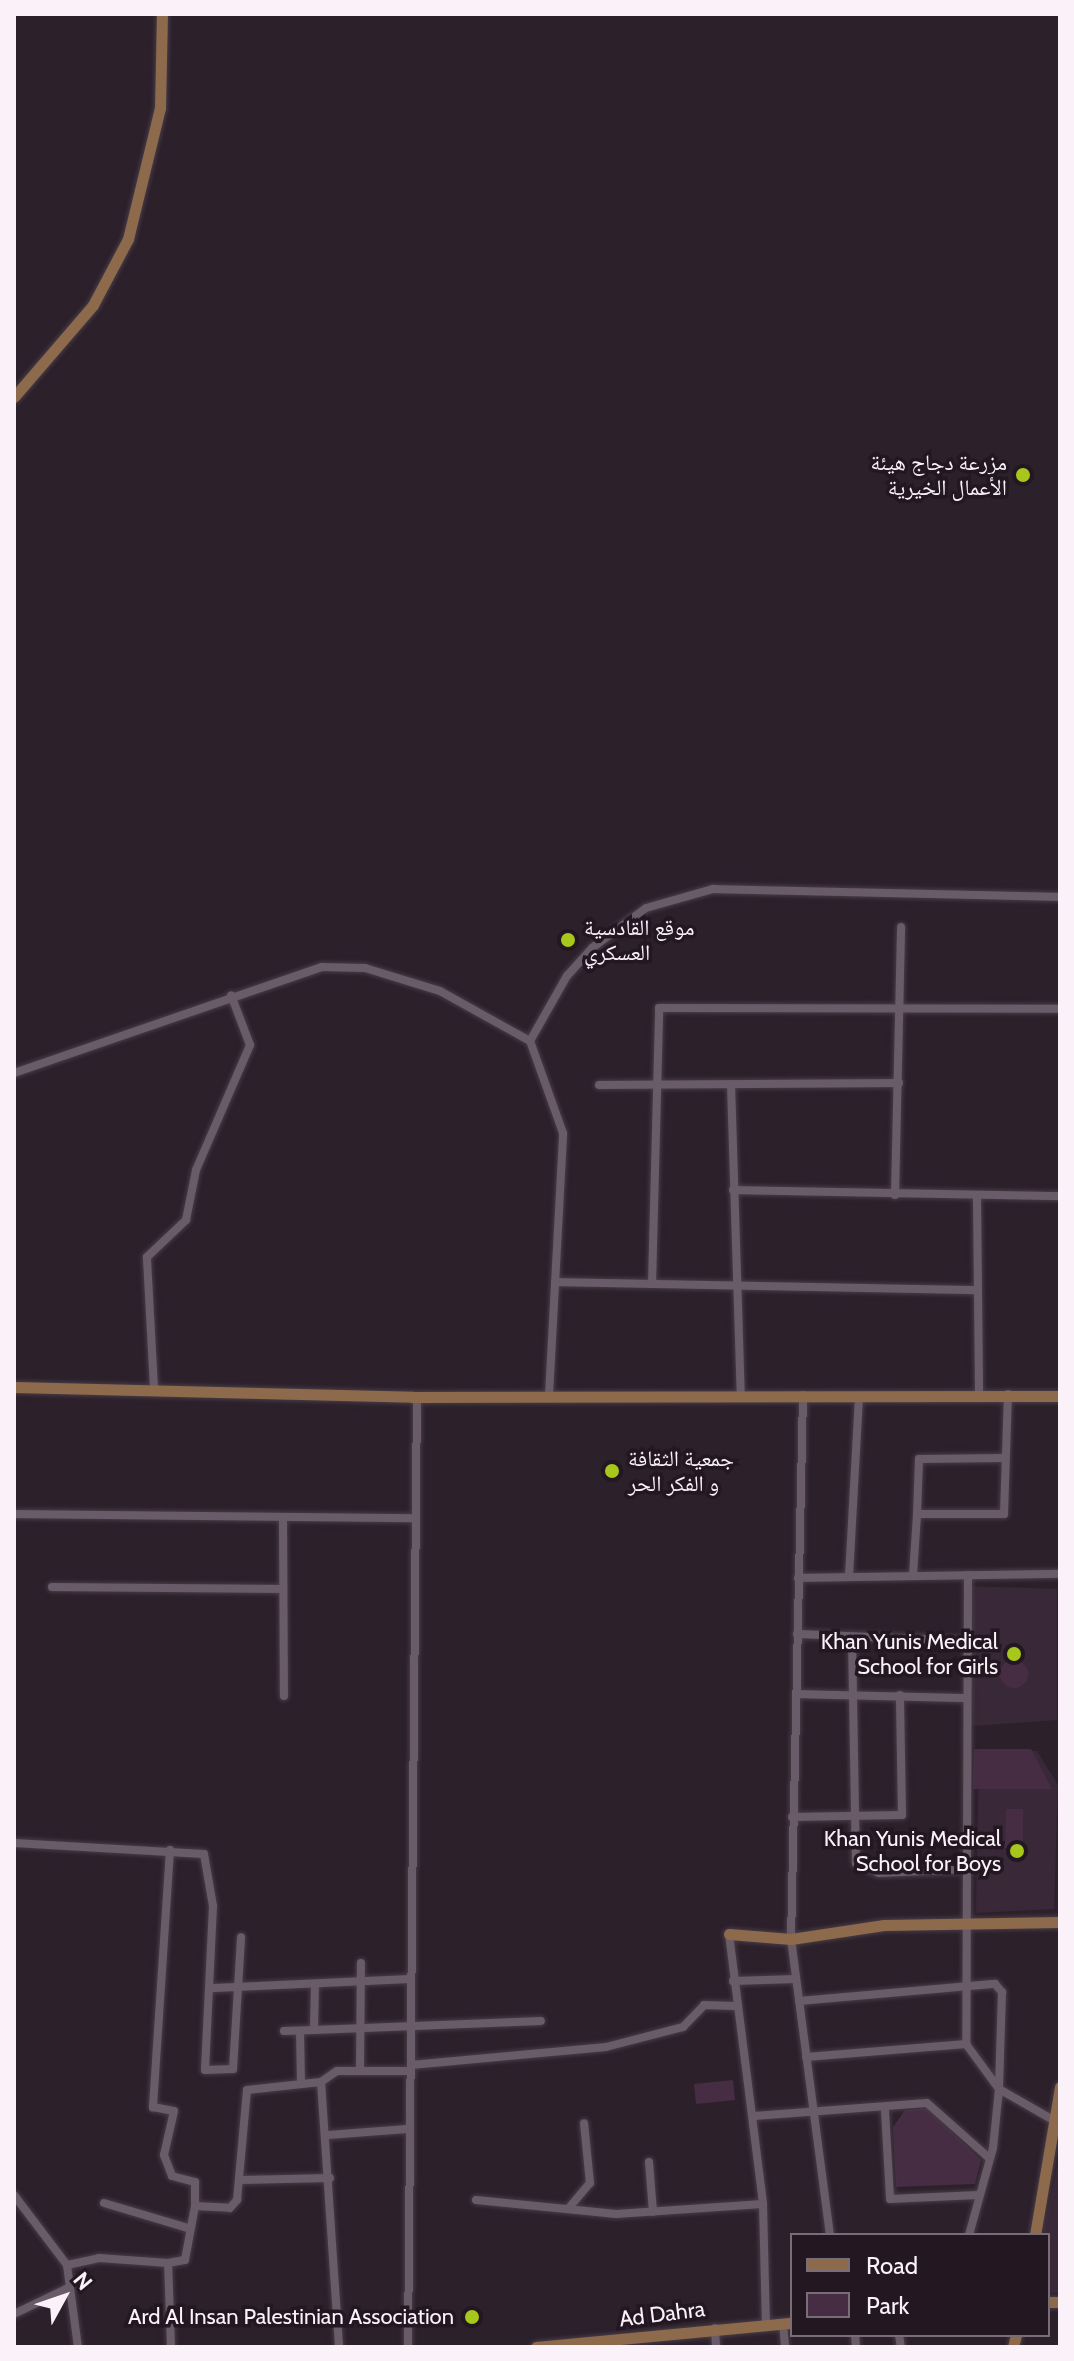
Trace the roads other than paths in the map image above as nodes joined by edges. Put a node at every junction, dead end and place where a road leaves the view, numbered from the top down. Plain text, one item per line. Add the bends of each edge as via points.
1 (162, 14) edge
2 (14, 397) edge
3 (1060, 897) edge
4 (901, 927) dead end
5 (231, 995) junction
6 (900, 1009) junction
7 (1060, 1009) edge
8 (530, 1041) junction
9 (14, 1073) edge
10 (899, 1083) junction
11 (731, 1084) junction
12 (599, 1085) dead end
13 (657, 1085) junction
14 (733, 1190) junction
15 (895, 1195) junction
16 (1060, 1196) edge
17 (977, 1197) dead end
18 (555, 1282) junction
19 (652, 1284) junction
20 (733, 1286) junction
21 (978, 1290) junction
22 (14, 1387) edge
23 (154, 1388) junction
24 (979, 1394) junction
25 (1008, 1394) junction
26 (549, 1395) junction
27 (741, 1395) junction
28 (803, 1395) junction
29 (1060, 1396) edge
30 (417, 1397) junction
31 (859, 1397) junction
32 (1004, 1458) junction
33 (14, 1514) edge
34 (917, 1514) junction
35 (283, 1517) junction
36 (412, 1518) dead end
37 (1060, 1574) edge
38 (913, 1575) junction
39 (968, 1575) junction
40 (849, 1576) junction
41 (798, 1578) junction
42 (52, 1587) dead end
43 (283, 1589) junction
44 (797, 1634) junction
45 (852, 1639) junction
46 (967, 1641) junction
47 (854, 1693) junction
48 (798, 1694) junction
49 (900, 1695) junction
50 (284, 1696) dead end
51 (967, 1698) junction
52 (853, 1813) junction
53 (792, 1817) junction
54 (14, 1843) edge
55 (170, 1850) junction
56 (970, 1869) junction
57 (968, 1920) junction
58 (1060, 1922) edge
59 (729, 1934) joint
60 (241, 1937) dead end
61 (791, 1939) junction
62 (361, 1963) dead end
63 (411, 1979) junction
64 (796, 1979) junction
65 (360, 1981) junction
66 (733, 1981) junction
67 (315, 1984) junction
68 (964, 1985) junction
69 (213, 1988) junction
70 (237, 1989) junction
71 (799, 2001) junction
72 (735, 2006) junction
73 (541, 2021) dead end
74 (314, 2030) junction
75 (411, 2030) junction
76 (284, 2031) dead end
77 (300, 2031) junction
78 (359, 2031) junction
79 (966, 2044) junction
80 (806, 2057) junction
81 (408, 2068) junction
82 (360, 2071) junction
83 (321, 2082) junction
84 (301, 2084) junction
85 (1060, 2087) edge
86 (999, 2089) junction
87 (813, 2109) junction
88 (885, 2111) junction
89 (754, 2116) junction
90 (584, 2123) dead end
91 (1058, 2124) edge
92 (407, 2129) junction
93 (328, 2135) junction
94 (989, 2158) junction
95 (649, 2162) dead end
96 (330, 2178) junction
97 (241, 2180) junction
98 (14, 2195) edge
99 (978, 2195) junction
100 (476, 2200) dead end
101 (104, 2203) dead end
102 (763, 2204) junction
103 (195, 2206) junction
104 (568, 2209) junction
105 (653, 2212) junction
106 (188, 2228) junction
107 (830, 2233) edge
108 (969, 2233) edge
109 (1035, 2233) edge
110 (168, 2263) junction
111 (67, 2265) junction
112 (70, 2287) junction
113 (14, 2314) edge
114 (787, 2323) edge
115 (766, 2324) junction
116 (715, 2328) junction
117 (644, 2342) edge
118 (576, 2345) edge
119 (78, 2347) edge
120 (171, 2347) edge
121 (339, 2347) edge
122 (408, 2347) edge
123 (536, 2347) edge
124 (716, 2347) edge
125 (785, 2347) edge

1 - 2 street via 160,108 128,239 93,305
3 - 8 street via 905,898 733,888 677,897 633,914 592,948 567,976
4 - 6 street
5 - 8 street via 322,967 365,968 440,991
5 - 9 street
5 - 23 street via 250,1045 196,1170 186,1220 147,1257
6 - 7 street
6 - 10 street
6 - 13 street via 659,1008
8 - 18 street via 563,1133
10 - 11 street
10 - 15 street
11 - 13 street
11 - 14 street
12 - 13 street
13 - 19 street
14 - 15 street
14 - 20 street
15 - 16 street
17 - 21 street
18 - 19 street
18 - 26 street
19 - 20 street
20 - 21 street
20 - 27 street
21 - 24 street
22 - 23 street
23 - 30 street
24 - 25 street
24 - 31 street
25 - 29 street
25 - 32 street
26 - 27 street
26 - 30 street
27 - 28 street
28 - 31 street
28 - 41 street
30 - 63 street via 418,1829
31 - 40 street
32 - 34 street via 919,1459
32 - 34 street via 1004,1514
33 - 35 street
34 - 38 street
35 - 36 street
35 - 43 street
37 - 39 street
38 - 39 street
38 - 40 street
39 - 46 street
40 - 41 street
41 - 44 street
42 - 43 street
43 - 50 street
44 - 45 street
44 - 48 street
45 - 46 street
45 - 47 street
46 - 51 street
47 - 48 street
47 - 49 street
47 - 52 street
48 - 53 street
49 - 51 street
49 - 52 street via 902,1815
51 - 56 street
52 - 53 street
52 - 56 street via 856,1863 864,1872
53 - 61 street
54 - 55 street
55 - 69 street via 204,1854 206,1893 213,1895
55 - 103 street via 153,2107 174,2111 164,2155 172,2176 195,2182
56 - 57 street
57 - 58 street
57 - 61 street
57 - 68 street
59 - 61 street
59 - 66 street
60 - 70 street
61 - 64 street
62 - 65 street
63 - 65 street
63 - 75 street
64 - 66 street
64 - 71 street
65 - 67 street
65 - 78 street
66 - 72 street
67 - 70 street
67 - 74 street
68 - 71 street
68 - 79 street
68 - 86 street via 995,1984 1002,1992
69 - 70 street
69 - 70 street via 205,2006 205,2070 233,2069
71 - 80 street
72 - 81 street via 704,2005 683,2027 606,2047
72 - 89 street
73 - 75 street
74 - 77 street
74 - 78 street
75 - 78 street
75 - 81 street
76 - 77 street
77 - 84 street
78 - 82 street
79 - 80 street
79 - 86 street
80 - 87 street
81 - 82 street
81 - 92 street
82 - 83 street via 337,2071
83 - 84 street
83 - 93 street
84 - 97 street via 247,2090
85 - 91 street
86 - 91 street
86 - 94 street
87 - 88 street
87 - 89 street
87 - 107 street
88 - 94 street via 934,2106
88 - 99 street via 890,2199
89 - 102 street
90 - 104 street via 590,2183
91 - 109 street
92 - 93 street
92 - 122 street
93 - 96 street
94 - 99 street
95 - 105 street
96 - 97 street
96 - 121 street
97 - 103 street via 230,2208
98 - 111 street
99 - 108 street
100 - 104 street
101 - 106 street
102 - 105 street
102 - 115 street
103 - 106 street
104 - 105 street
106 - 110 street via 185,2260
110 - 111 street via 99,2258
110 - 120 street
111 - 112 street
112 - 113 street
112 - 119 street
114 - 115 street, Ad Dahra
114 - 125 street
115 - 116 street, Ad Dahra
116 - 117 street, Ad Dahra
116 - 124 street
117 - 118 street, Ad Dahra
118 - 123 street, Ad Dahra

